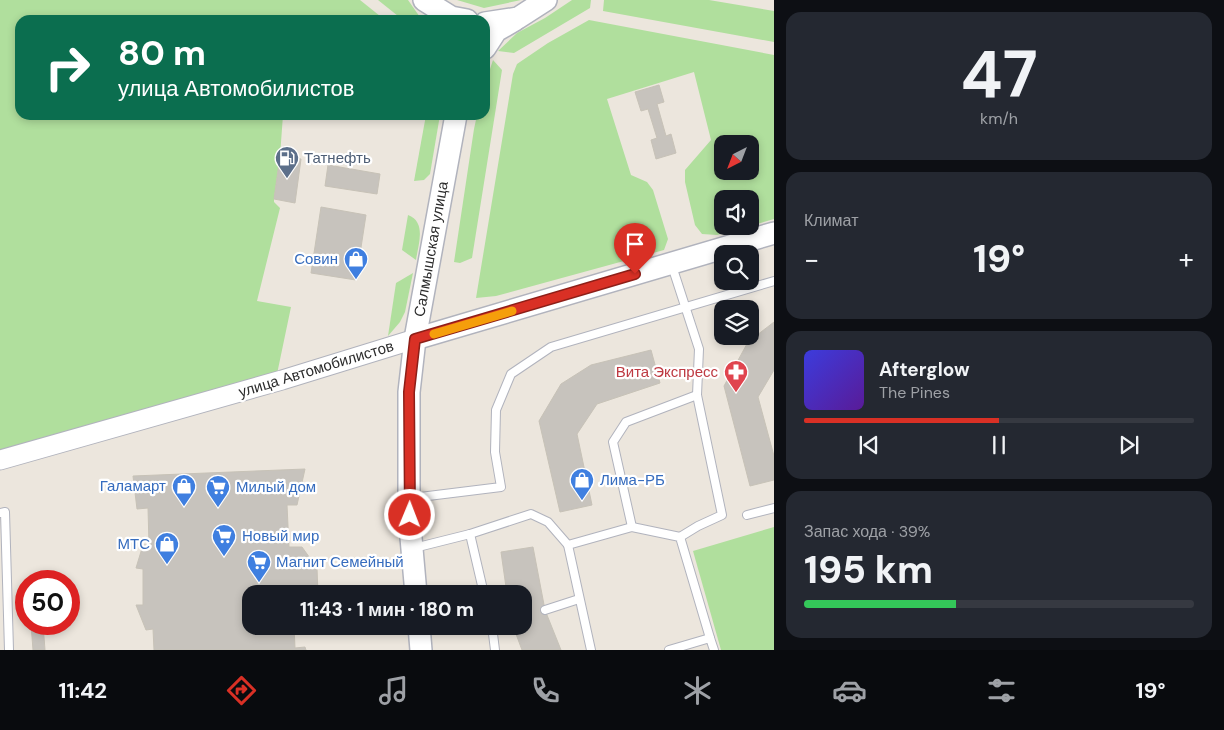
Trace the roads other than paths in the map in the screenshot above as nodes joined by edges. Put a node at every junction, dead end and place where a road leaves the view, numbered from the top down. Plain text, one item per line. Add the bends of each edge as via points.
1 (423, 0) edge
2 (546, 0) edge
3 (432, 15) edge
4 (448, 15) edge
5 (518, 18) junction
6 (490, 23) edge
7 (490, 40) edge
8 (455, 120) edge
9 (774, 233) edge
10 (671, 264) junction
11 (774, 281) edge
12 (685, 306) junction
13 (415, 339) junction
14 (697, 395) junction
15 (0, 460) edge
16 (410, 498) junction
17 (774, 508) edge
18 (0, 513) edge
19 (747, 515) dead end
20 (632, 527) junction
21 (470, 534) junction
22 (680, 537) junction
23 (568, 545) junction
24 (412, 548) junction
25 (415, 585) edge
26 (482, 585) edge
27 (579, 599) junction
28 (545, 610) dead end
29 (419, 635) edge
30 (494, 635) edge
31 (710, 638) junction
32 (9, 650) edge
33 (421, 650) edge
34 (495, 650) edge
35 (591, 650) edge
36 (669, 650) edge
37 (714, 650) edge

1 - 3 main road
1 - 4 main road
2 - 5 main road
5 - 6 main road
5 - 7 main road via 496,31
8 - 13 main road, Салмышская улица
9 - 10 main road, улица Автомобилистов
10 - 12 lane
10 - 13 main road, улица Автомобилистов
11 - 12 lane
12 - 14 lane via 699,348
12 - 16 lane via 551,347 511,374 496,410 495,452 501,487
13 - 15 street, улица Автомобилистов
13 - 16 main road, Салмышская улица via 409,392
14 - 20 lane via 626,422 613,442
14 - 22 lane via 722,515
16 - 24 main road, Салмышская улица
17 - 19 lane
18 - 32 lane via 5,512
20 - 22 lane
20 - 23 lane
21 - 23 lane via 531,514 548,522
21 - 24 lane
21 - 26 lane
22 - 31 lane
23 - 27 lane
24 - 25 main road, Салмышская улица
27 - 28 lane
27 - 35 lane
29 - 33 main road
30 - 34 lane
31 - 36 lane
31 - 37 lane

